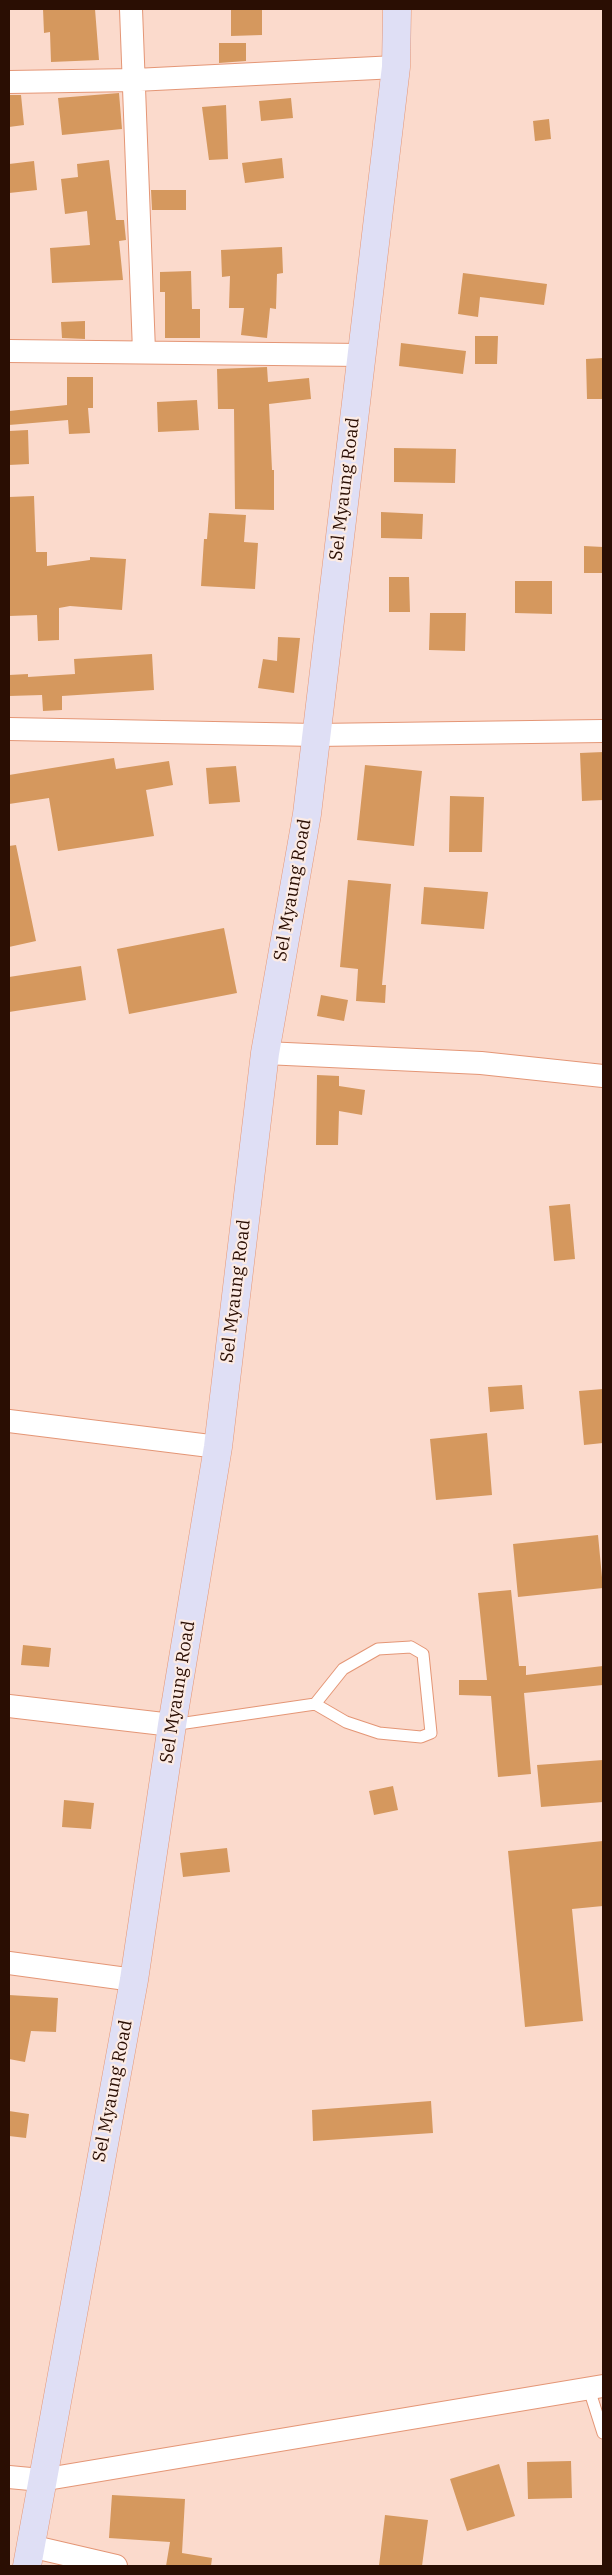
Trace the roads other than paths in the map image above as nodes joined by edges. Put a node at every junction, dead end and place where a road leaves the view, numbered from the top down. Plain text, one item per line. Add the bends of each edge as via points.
1 (131, 9) edge
2 (397, 9) edge
3 (396, 67) junction
4 (135, 80) junction
5 (9, 82) edge
6 (9, 351) edge
7 (144, 351) junction
8 (361, 355) junction
9 (9, 729) edge
10 (603, 731) edge
11 (316, 735) junction
12 (264, 1053) junction
13 (603, 1076) edge
14 (9, 1422) edge
15 (218, 1447) junction
16 (315, 1704) junction
17 (9, 1706) edge
18 (172, 1725) junction
19 (9, 1963) edge
20 (134, 1980) junction
21 (596, 2388) edge
22 (603, 2433) edge
23 (9, 2477) edge
24 (41, 2480) junction
25 (28, 2556) edge
26 (116, 2566) edge

1 - 4 street
2 - 3 main road, Sel Myaung Road
3 - 4 street
3 - 8 main road, Sel Myaung Road
4 - 5 street
4 - 7 street
6 - 7 street
7 - 8 street
8 - 11 main road, Sel Myaung Road
9 - 11 street
10 - 11 street
11 - 12 main road, Sel Myaung Road via 307,814
12 - 13 street via 481,1063
12 - 15 main road, Sel Myaung Road
14 - 15 street
15 - 18 main road, Sel Myaung Road
16 - 16 lane via 346,1722 379,1733 421,1737 431,1733 423,1654 411,1648 378,1649 343,1669
16 - 18 lane
17 - 18 street
18 - 20 main road, Sel Myaung Road
19 - 20 street
20 - 24 main road, Sel Myaung Road
21 - 22 lane
21 - 24 street
23 - 24 street
24 - 25 main road, Sel Myaung Road
25 - 26 street

